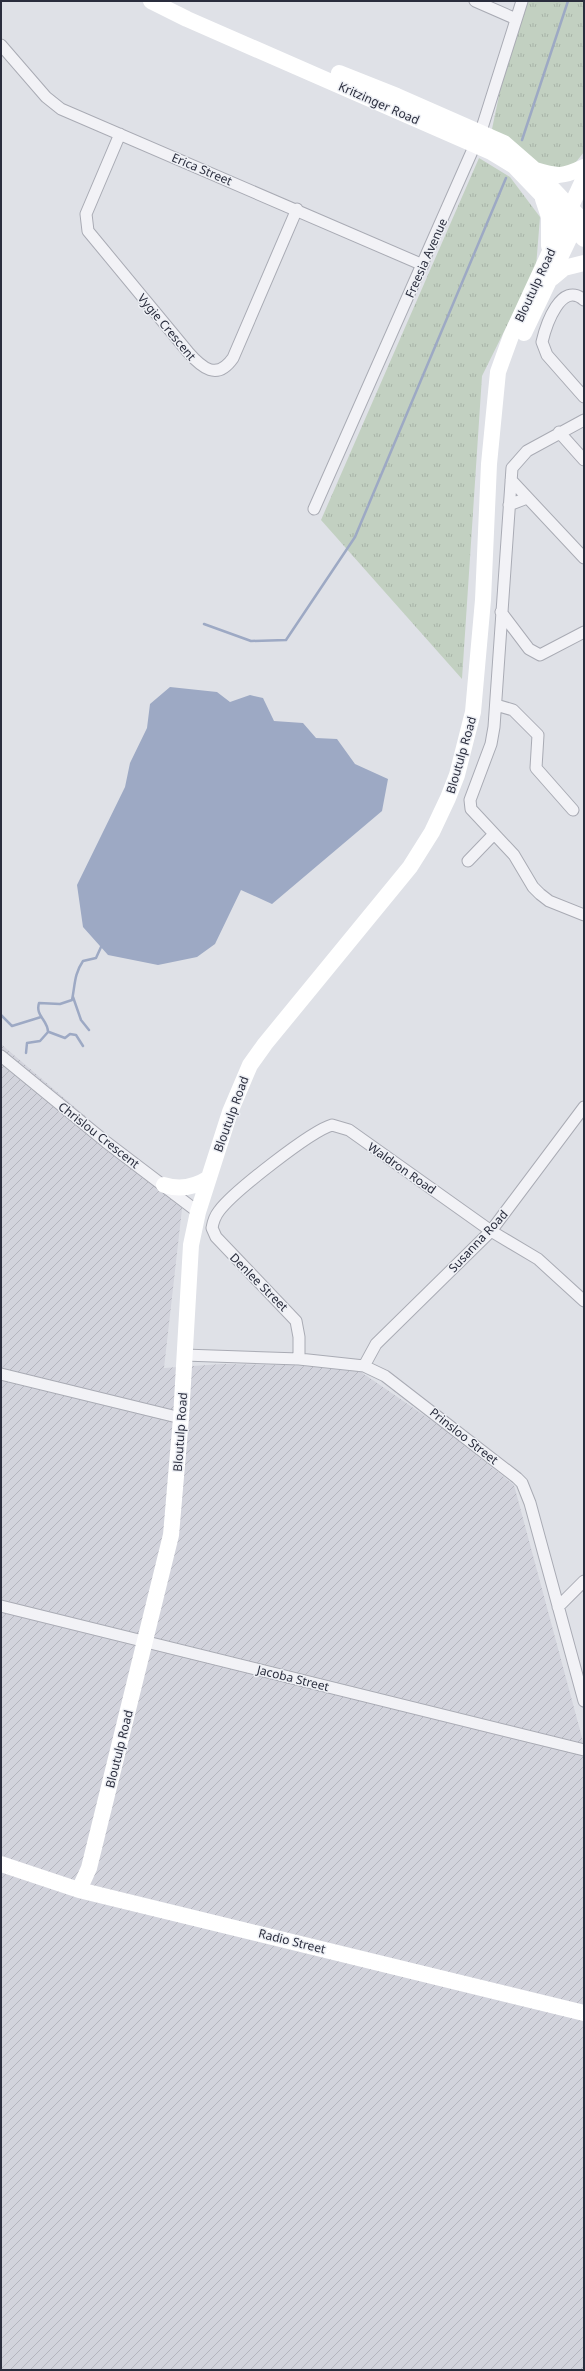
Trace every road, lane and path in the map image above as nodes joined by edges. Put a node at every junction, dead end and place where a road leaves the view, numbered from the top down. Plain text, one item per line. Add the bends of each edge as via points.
1 (151, 1) edge
2 (171, 1) edge
3 (475, 1) edge
4 (522, 1) edge
5 (516, 19) junction
6 (1, 45) edge
7 (120, 134) junction
8 (479, 138) junction
9 (584, 167) edge
10 (528, 169) junction
11 (584, 178) edge
12 (543, 198) junction
13 (297, 209) junction
14 (577, 220) edge
15 (548, 256) junction
16 (584, 263) edge
17 (423, 265) junction
18 (550, 280) junction
19 (584, 300) edge
20 (497, 395) junction
21 (584, 397) edge
22 (584, 420) edge
23 (559, 432) junction
24 (584, 460) edge
25 (510, 480) junction
26 (527, 498) junction
27 (509, 505) junction
28 (314, 509) dead end
29 (584, 558) edge
30 (501, 612) junction
31 (584, 632) edge
32 (496, 705) junction
33 (574, 810) dead end
34 (494, 834) junction
35 (468, 861) dead end
36 (584, 915) edge
37 (1, 1056) edge
38 (584, 1107) edge
39 (209, 1178) junction
40 (164, 1185) junction
41 (219, 1210) joint
42 (198, 1212) junction
43 (491, 1231) junction
44 (584, 1301) edge
45 (184, 1355) junction
46 (299, 1359) junction
47 (364, 1366) junction
48 (1, 1374) edge
49 (181, 1418) junction
50 (584, 1581) edge
51 (1, 1606) edge
52 (558, 1607) junction
53 (146, 1642) junction
54 (584, 1701) edge
55 (584, 1750) edge
56 (1, 1864) edge
57 (79, 1890) junction
58 (584, 2013) edge

1 - 8 street, Kritzinger Road
2 - 8 street, Kritzinger Road
3 - 5 street
4 - 5 street, Freesia Avenue
5 - 8 street, Freesia Avenue
6 - 7 street, Erica Street via 54,104
7 - 13 street, Erica Street
7 - 13 street, Vygie Crescent via 86,214 88,231 188,352 208,370 220,370 233,358
8 - 10 street, Kritzinger Road
8 - 17 street, Freesia Avenue
9 - 10 street via 561,176
10 - 12 street, Kritzinger Road
10 - 14 street, Kritzinger Road
11 - 14 street, Bloutulp Road
12 - 14 street, Kritzinger Road
12 - 15 street via 549,217
13 - 17 street, Erica Street
14 - 15 street, Bloutulp Road
14 - 18 street, Bloutulp Road
15 - 20 street, Bloutulp Road via 503,358 498,372
16 - 18 street via 564,268
17 - 28 street, Freesia Avenue
18 - 20 street, Bloutulp Road
19 - 21 street via 571,294 560,300 542,342 547,355
20 - 39 street, Bloutulp Road via 488,464 483,600 473,712 457,775 432,832 410,867 250,1065 232,1105
22 - 23 street
23 - 24 street
23 - 25 street via 527,451 512,468
25 - 26 street
25 - 27 street
26 - 27 street
26 - 29 street
27 - 30 street
30 - 31 street via 529,649 540,655
30 - 32 street
32 - 33 street via 513,710 538,735 536,768
32 - 34 street via 491,744 470,800 472,809
34 - 35 street
34 - 36 street via 514,855 540,894 549,901
37 - 40 street, Chrislou Crescent via 106,1142
38 - 43 street, Susanna Road
39 - 40 street via 184,1188
39 - 42 street, Bloutulp Road
40 - 42 street, Chrislou Crescent
41 - 43 street, Waldron Road via 263,1170 323,1130 336,1125 349,1130
41 - 46 street, Denlee Street via 213,1223 213,1233 296,1321
42 - 45 street, Bloutulp Road via 191,1245
43 - 44 street, Waldron Road via 546,1266
43 - 47 street, Susanna Road via 376,1344
45 - 46 street, Prinsloo Street
45 - 49 street, Bloutulp Road
46 - 47 street, Prinsloo Street
47 - 52 street, Prinsloo Street via 385,1376 522,1483 530,1503
48 - 49 street
49 - 53 street, Bloutulp Road via 171,1535
50 - 52 street
51 - 53 street, Jacoba Street
52 - 54 street, Prinsloo Street
53 - 55 street, Jacoba Street
53 - 57 street, Bloutulp Road via 89,1868
56 - 57 street, Radio Street
57 - 58 street, Radio Street

